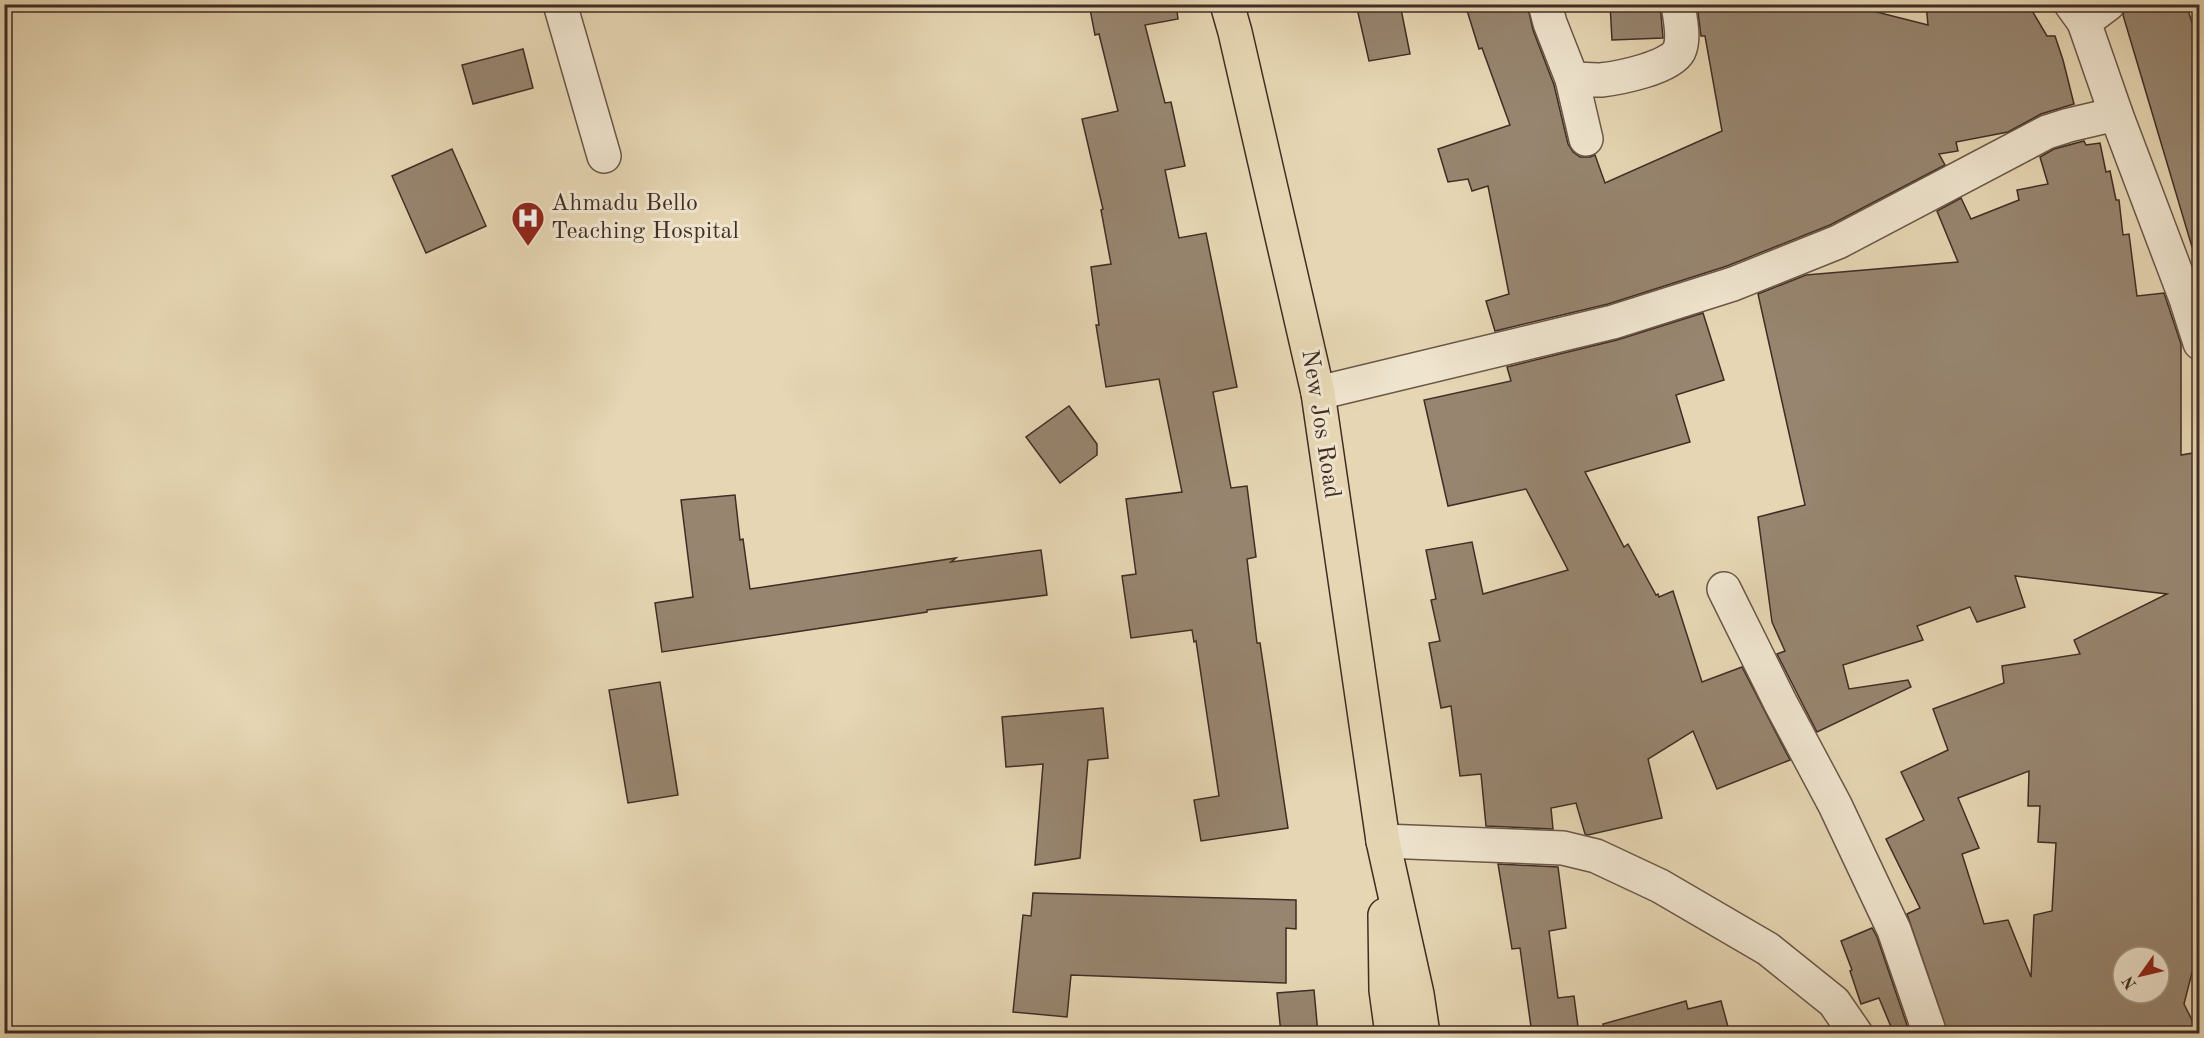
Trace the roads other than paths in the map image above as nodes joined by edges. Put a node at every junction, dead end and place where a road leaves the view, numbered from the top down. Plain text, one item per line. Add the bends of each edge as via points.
1 (560, 4) edge
2 (1227, 4) edge
3 (1545, 4) edge
4 (1678, 4) edge
5 (2088, 10) edge
6 (1572, 79) junction
7 (2116, 114) junction
8 (1586, 139) dead end
9 (604, 156) dead end
10 (2192, 295) edge
11 (2199, 343) edge
12 (1318, 393) junction
13 (1724, 589) dead end
14 (1383, 845) junction
15 (1392, 1034) edge
16 (1423, 1034) edge
17 (1856, 1034) edge
18 (1930, 1034) edge

1 - 9 street
2 - 12 highway, New Jos Road
3 - 6 street
4 - 6 street via 1680,49 1670,60 1600,80
5 - 7 street
6 - 8 street
7 - 10 street
7 - 12 street via 2047,132 1838,242 1733,284 1613,322
10 - 11 street
12 - 14 highway, New Jos Road
13 - 18 street via 1894,930
14 - 15 highway, New Jos Road via 1386,990
14 - 16 highway, New Jos Road via 1418,994
14 - 17 street via 1563,848 1596,856 1660,886 1768,949 1834,1002

